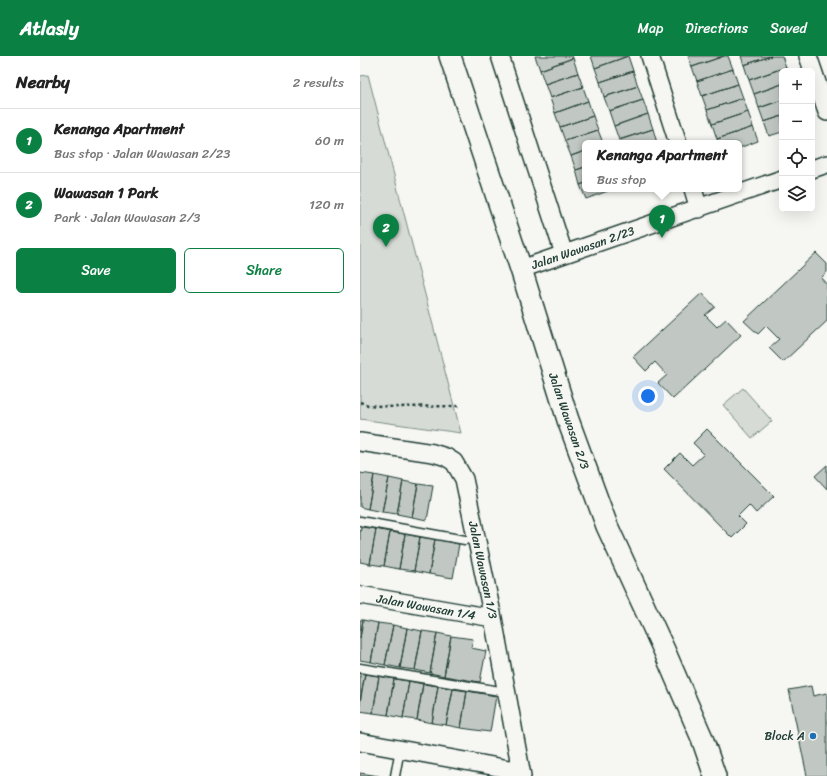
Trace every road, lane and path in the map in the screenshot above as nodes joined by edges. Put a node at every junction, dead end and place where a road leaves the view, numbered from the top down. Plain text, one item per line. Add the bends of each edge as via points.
1 (450, 56) edge
2 (500, 56) edge
3 (650, 56) edge
4 (808, 56) edge
5 (827, 112) edge
6 (677, 140) edge
7 (827, 164) edge
8 (815, 168) edge
9 (779, 181) edge
10 (694, 192) edge
11 (699, 209) junction
12 (564, 254) junction
13 (521, 269) junction
14 (360, 402) edge
15 (460, 406) dead end
16 (360, 442) edge
17 (360, 521) edge
18 (466, 540) dead end
19 (360, 595) edge
20 (493, 618) junction
21 (360, 668) edge
22 (506, 692) junction
23 (360, 742) edge
24 (400, 749) junction
25 (521, 773) edge
26 (395, 776) edge
27 (715, 776) edge

1 - 13 street, Jalan Wawasan 2/3
2 - 12 street
3 - 6 street
4 - 5 street
7 - 8 street
9 - 11 street, Jalan Wawasan 2/23
10 - 11 street
11 - 12 street, Jalan Wawasan 2/23
12 - 13 street, Jalan Wawasan 2/23
13 - 27 street, Jalan Wawasan 2/3 via 568,420 607,526 696,722
14 - 15 path via 394,407
16 - 20 street, Jalan Wawasan 1/3 via 434,453 454,462 464,480
17 - 18 lane
19 - 20 street, Jalan Wawasan 1/4
20 - 22 street, Jalan Wawasan 1/3
21 - 22 lane
22 - 25 street, Jalan Wawasan 1/3
23 - 24 street
24 - 25 street
24 - 26 lane

